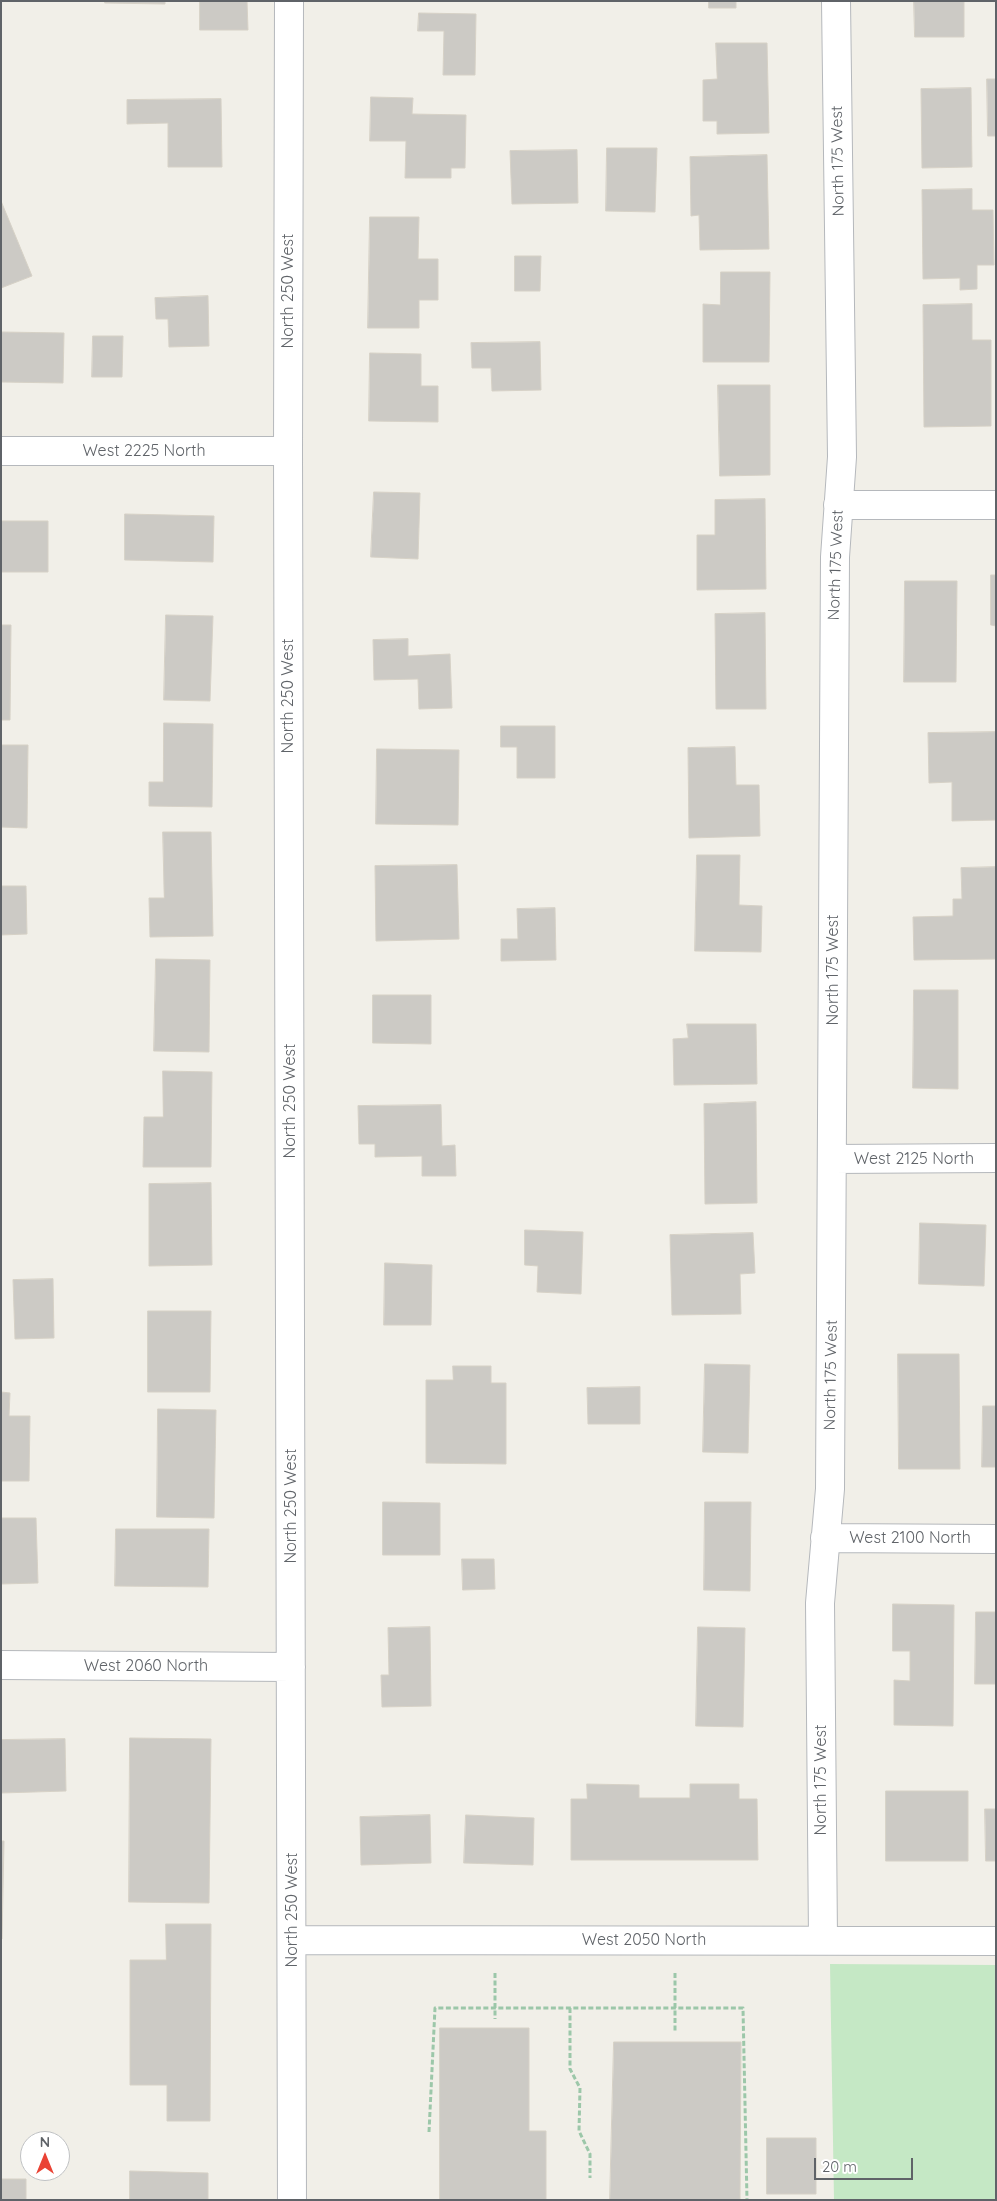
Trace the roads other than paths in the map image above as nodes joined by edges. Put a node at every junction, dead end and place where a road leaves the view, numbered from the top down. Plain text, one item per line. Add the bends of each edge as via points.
1 (289, 1) edge
2 (836, 1) edge
3 (1, 451) edge
4 (288, 451) junction
5 (838, 505) junction
6 (996, 505) edge
7 (996, 1158) edge
8 (832, 1159) junction
9 (825, 1538) junction
10 (996, 1539) edge
11 (1, 1665) edge
12 (292, 1666) junction
13 (823, 1939) junction
14 (292, 1940) junction
15 (996, 1941) edge
16 (292, 2200) edge

1 - 4 street, North 250 West
2 - 5 street, North 175 West via 842,457
3 - 4 street, West 2225 North
4 - 12 street, North 250 West
5 - 6 street
5 - 8 street, North 175 West via 834,567
7 - 8 street, West 2125 North
8 - 9 street, North 175 West via 830,1489
9 - 10 street, West 2100 North
9 - 13 street, North 175 West via 820,1603
11 - 12 street, West 2060 North
12 - 14 street, North 250 West
13 - 14 street, West 2050 North
13 - 15 street, West 2050 North
14 - 16 street, North 250 West

